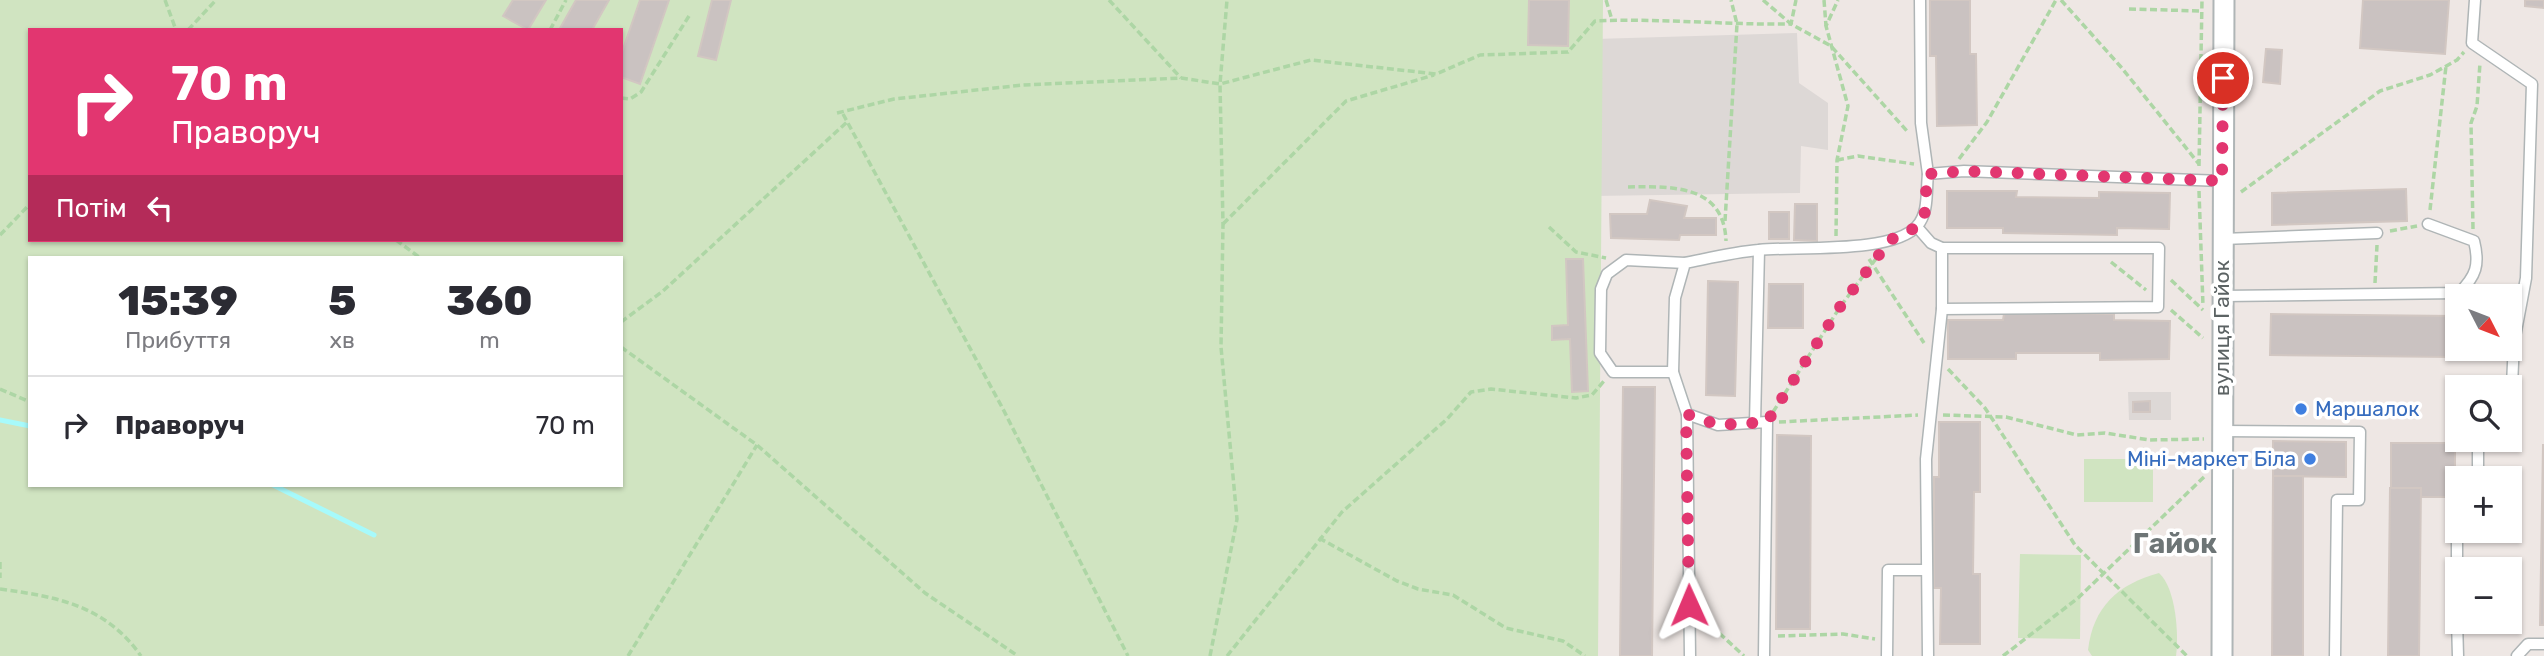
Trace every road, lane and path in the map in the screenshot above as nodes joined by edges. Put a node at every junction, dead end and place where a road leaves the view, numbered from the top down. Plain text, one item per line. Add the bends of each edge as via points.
1 (165, 0) edge
2 (216, 0) edge
3 (566, 0) edge
4 (1110, 0) edge
5 (1227, 0) edge
6 (1606, 0) edge
7 (1731, 0) edge
8 (1763, 0) edge
9 (1796, 0) edge
10 (1824, 0) edge
11 (1838, 0) edge
12 (1920, 0) edge
13 (2059, 0) edge
14 (2224, 0) edge
15 (2475, 0) edge
16 (2129, 9) dead end
17 (2202, 11) dead end
18 (689, 16) dead end
19 (1612, 20) junction
20 (1737, 24) junction
21 (1791, 24) junction
22 (1826, 26) junction
23 (175, 28) edge
24 (190, 28) edge
25 (551, 28) edge
26 (1831, 46) junction
27 (2476, 46) junction
28 (2446, 66) junction
29 (1436, 74) junction
30 (1181, 78) junction
31 (1220, 84) junction
32 (623, 98) edge
33 (837, 113) dead end
34 (843, 114) junction
35 (847, 122) junction
36 (1923, 148) junction
37 (1837, 160) junction
38 (2199, 165) dead end
39 (1927, 170) junction
40 (1948, 172) junction
41 (2222, 181) junction
42 (1628, 187) dead end
43 (2241, 191) dead end
44 (28, 206) edge
45 (1725, 221) junction
46 (1223, 224) junction
47 (2428, 224) junction
48 (1549, 226) dead end
49 (1917, 227) junction
50 (2377, 233) junction
51 (0, 235) edge
52 (2222, 239) junction
53 (1890, 240) junction
54 (2474, 241) junction
55 (399, 242) edge
56 (1859, 244) junction
57 (1836, 246) junction
58 (1942, 248) junction
59 (1759, 250) junction
60 (1727, 254) junction
61 (418, 256) edge
62 (1626, 260) junction
63 (1685, 263) junction
64 (1872, 264) junction
65 (2159, 269) junction
66 (2375, 295) junction
67 (2222, 296) junction
68 (1942, 309) junction
69 (2203, 310) dead end
70 (623, 321) edge
71 (623, 348) edge
72 (1937, 358) junction
73 (1613, 372) junction
74 (1673, 372) junction
75 (2512, 375) edge
76 (0, 389) edge
77 (28, 401) edge
78 (1686, 414) junction
79 (1933, 415) junction
80 (1990, 416) junction
81 (1767, 422) junction
82 (1755, 423) junction
83 (2213, 435) junction
84 (757, 445) junction
85 (2206, 476) dead end
86 (1319, 538) junction
87 (0, 562) edge
88 (1925, 570) junction
89 (2106, 572) junction
90 (0, 578) edge
91 (0, 589) edge
92 (1689, 605) junction
93 (2457, 634) edge
94 (1763, 636) junction
95 (1887, 641) junction
96 (2544, 644) edge
97 (141, 656) edge
98 (628, 656) edge
99 (1018, 656) edge
100 (1128, 656) edge
101 (1210, 656) edge
102 (1227, 656) edge
103 (1585, 656) edge
104 (1690, 656) edge
105 (1744, 656) edge
106 (1764, 656) edge
107 (1887, 656) edge
108 (1928, 656) edge
109 (2003, 656) edge
110 (2188, 656) edge
111 (2222, 656) edge
112 (2335, 656) edge
113 (2458, 656) edge
114 (2517, 656) edge

1 - 23 path
2 - 24 path
3 - 25 path
4 - 30 path
5 - 31 path
6 - 19 path
7 - 20 path
8 - 21 path
9 - 21 path
10 - 22 path
11 - 22 path
12 - 36 lane
13 - 38 path
13 - 40 path via 1987,122
14 - 41 street, вулиця Гайок
15 - 27 lane
16 - 17 path
18 - 32 path via 641,92
19 - 20 path
19 - 29 path via 1595,21 1568,52 1480,55
20 - 21 path
20 - 45 path
21 - 26 path
22 - 26 path
26 - 36 path
26 - 37 path via 1848,106
27 - 28 path
27 - 54 path via 2477,106 2471,123
27 - 75 lane via 2532,84 2526,278
28 - 43 path via 2380,91
28 - 47 path
29 - 31 path via 1311,60
29 - 46 path via 1346,102
30 - 31 path
30 - 34 path via 960,90 894,99
31 - 46 path
33 - 34 path
34 - 35 path
35 - 70 path via 663,291
35 - 100 path via 1003,409
36 - 39 lane
37 - 39 path via 1875,157
37 - 57 path
39 - 40 lane
39 - 49 lane via 1925,212
40 - 41 lane
41 - 52 street, вулиця Гайок
42 - 45 path via 1673,187 1693,193 1718,208
44 - 51 path
45 - 60 path
46 - 101 path via 1221,347 1237,519
47 - 50 path
47 - 54 lane
48 - 62 path via 1576,252
49 - 53 lane
49 - 58 lane
50 - 52 lane
50 - 66 path
52 - 67 street, вулиця Гайок
53 - 56 lane
53 - 64 path
54 - 66 lane via 2479,260 2474,278 2459,293
55 - 61 path
56 - 57 lane
56 - 64 path
57 - 59 lane
58 - 65 lane via 2159,248
58 - 68 lane
59 - 60 lane
59 - 82 lane
60 - 63 lane
62 - 63 lane
62 - 73 lane via 1607,274 1601,289 1600,354
63 - 74 lane via 1675,298
64 - 72 path
64 - 81 path
65 - 68 lane via 2158,307
65 - 69 path
66 - 67 lane
67 - 83 street, вулиця Гайок
68 - 72 lane
71 - 84 path
72 - 79 lane
72 - 80 path
73 - 74 lane
73 - 86 path via 1592,395 1576,398 1491,389 1471,392
74 - 78 lane
76 - 77 path
78 - 82 lane via 1718,425
78 - 92 lane
79 - 80 path
79 - 81 path
79 - 88 lane via 1926,459
80 - 83 path via 2077,435 2105,433 2150,440
80 - 89 path via 2076,545
81 - 82 lane
81 - 94 lane
83 - 111 street, вулиця Гайок
83 - 112 lane via 2360,432 2359,500 2337,500
84 - 98 path
84 - 99 path via 925,593
85 - 89 path
86 - 102 path
86 - 103 path via 1397,581 1453,595 1506,628 1563,640
87 - 90 path
88 - 95 lane via 1888,570
88 - 108 lane
89 - 109 path
89 - 110 path
91 - 97 path via 53,596 85,607
92 - 104 lane
92 - 105 path
93 - 113 lane
94 - 95 path via 1843,634
94 - 106 lane
95 - 107 lane
96 - 114 lane via 2528,644

